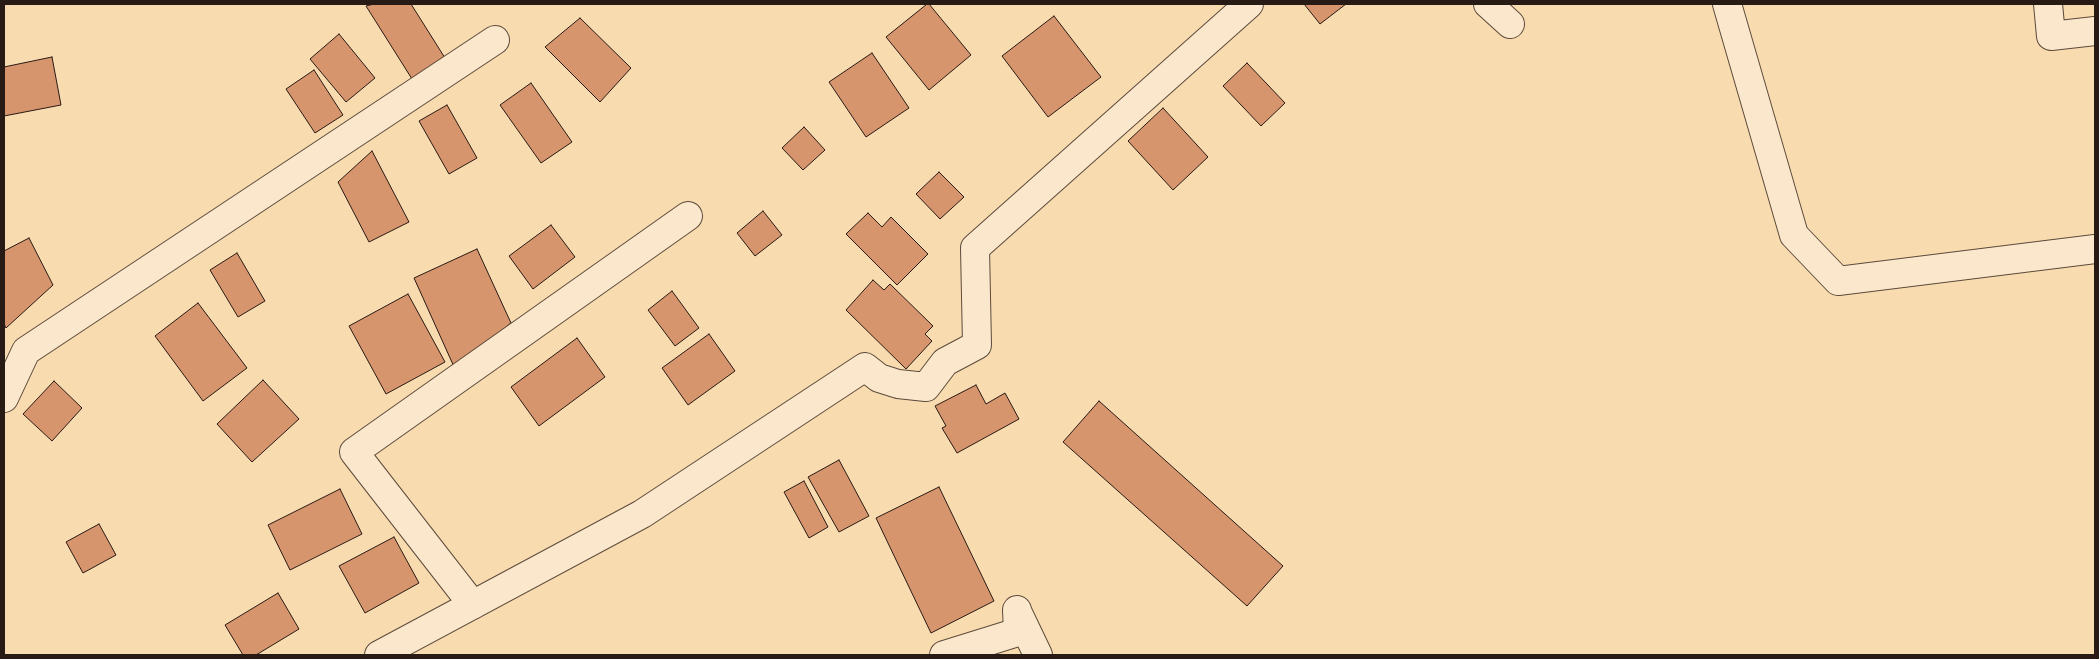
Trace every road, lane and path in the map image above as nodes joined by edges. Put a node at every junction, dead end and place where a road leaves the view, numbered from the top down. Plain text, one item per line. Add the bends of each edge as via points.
1 (1249, 4) edge
2 (1488, 4) edge
3 (1727, 4) edge
4 (2048, 4) edge
5 (1510, 24) dead end
6 (2095, 31) edge
7 (495, 40) dead end
8 (688, 216) dead end
9 (2095, 249) edge
10 (4, 398) edge
11 (473, 605) junction
12 (378, 655) edge
13 (944, 655) edge
14 (1038, 655) edge

1 - 11 street via 975,248 977,345 945,362 926,388 879,378 865,367 642,514
2 - 5 street
3 - 9 street via 1794,235 1838,282
4 - 6 street via 2051,36
7 - 10 street via 26,352
8 - 11 street via 354,452
11 - 12 street
13 - 14 street via 1018,632 1017,610

